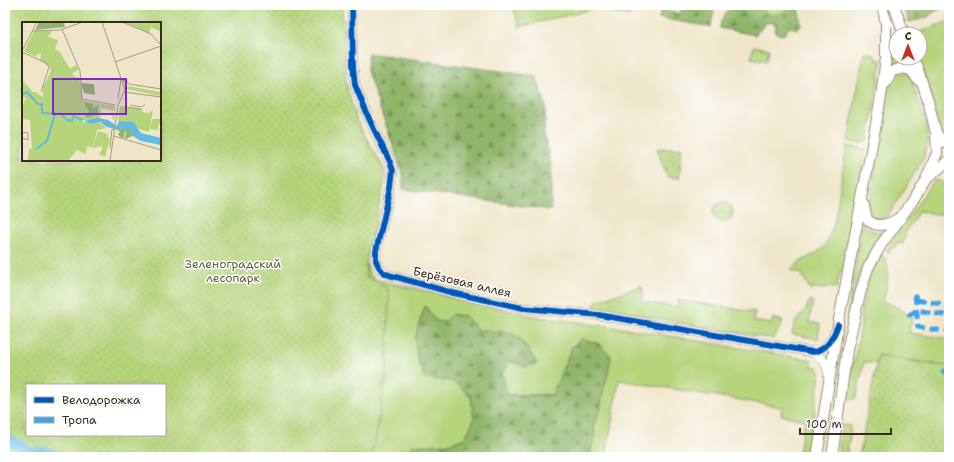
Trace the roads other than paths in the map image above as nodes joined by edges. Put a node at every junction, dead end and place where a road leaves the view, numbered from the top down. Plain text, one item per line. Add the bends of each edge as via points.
1 (352, 5) edge
2 (882, 5) edge
3 (894, 5) edge
4 (901, 26) edge
5 (888, 42) edge
6 (886, 46) junction
7 (916, 66) edge
8 (881, 97) junction
9 (928, 100) junction
10 (936, 133) junction
11 (946, 143) edge
12 (949, 160) edge
13 (926, 180) junction
14 (862, 198) junction
15 (902, 216) junction
16 (838, 325) junction
17 (813, 352) junction
18 (829, 386) junction
19 (817, 457) edge
20 (832, 457) edge

1 - 17 street, Берёзовая аллея via 355,85 393,170 376,251 376,261 383,272 418,284 509,305 599,315
2 - 6 main road via 886,23
3 - 4 main road
5 - 6 main road
6 - 8 main road
7 - 9 main road
8 - 9 main road via 891,72 903,68 911,70
8 - 14 main road
9 - 10 main road
10 - 11 main road
10 - 13 main road via 937,153
12 - 13 main road
13 - 15 main road
14 - 15 main road via 866,219 875,225 887,224
14 - 16 main road
15 - 20 main road via 868,268 860,294 848,350
16 - 17 street via 827,345
16 - 18 main road
17 - 18 street via 826,364
18 - 19 main road

